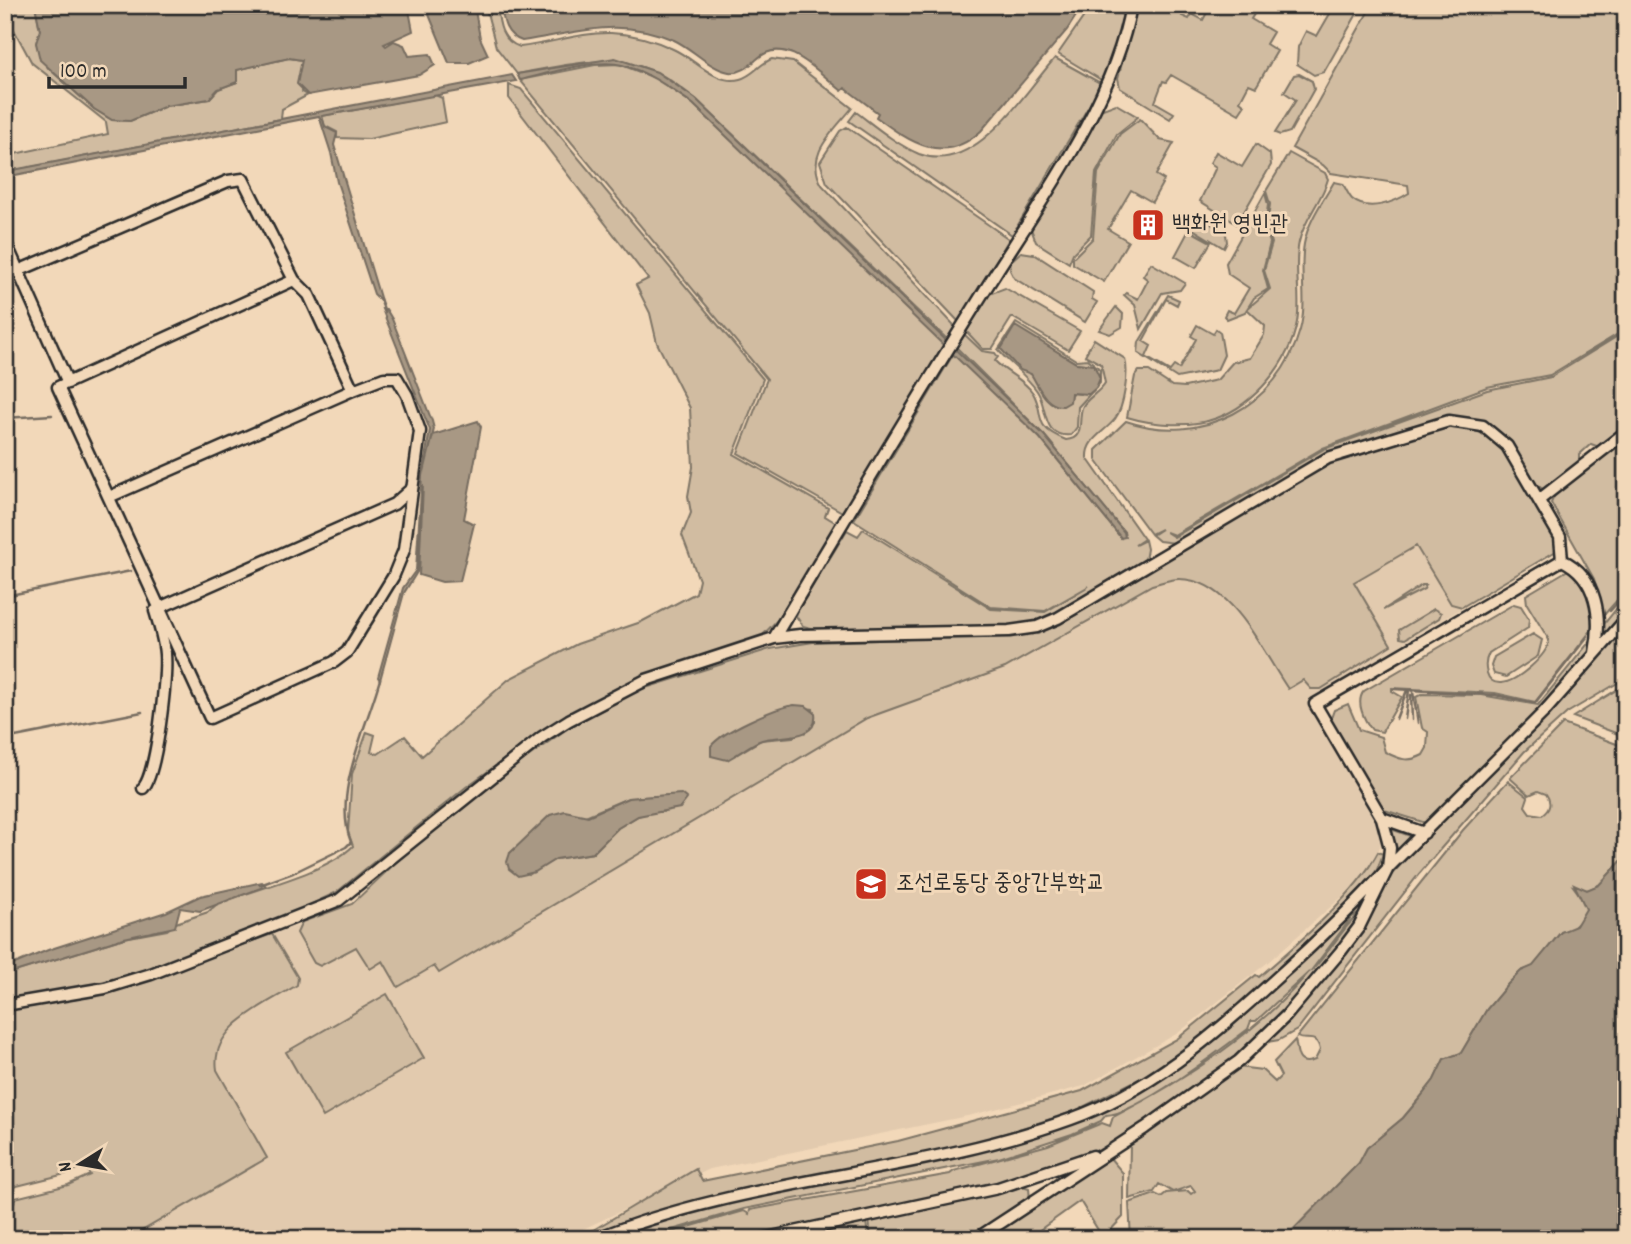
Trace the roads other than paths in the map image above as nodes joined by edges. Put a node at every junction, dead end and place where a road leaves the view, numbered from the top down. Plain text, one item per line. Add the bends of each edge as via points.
1 (1131, 5) edge
2 (5, 241) edge
3 (18, 271) junction
4 (294, 281) junction
5 (68, 383) junction
6 (353, 390) junction
7 (1626, 432) edge
8 (412, 488) junction
9 (109, 498) junction
10 (1539, 500) junction
11 (1560, 537) junction
12 (1562, 560) junction
13 (1582, 572) junction
14 (149, 586) junction
15 (159, 608) junction
16 (1626, 619) edge
17 (775, 638) junction
18 (1595, 654) junction
19 (144, 788) dead end
20 (1382, 818) junction
21 (1424, 834) junction
22 (1388, 868) junction
23 (5, 1005) edge
24 (1106, 1151) junction
25 (1029, 1179) junction
26 (1039, 1197) junction
27 (595, 1239) edge
28 (762, 1239) edge
29 (976, 1239) edge

1 - 17 street via 1126,35 1105,88
2 - 3 street
3 - 4 street via 228,181 243,179
3 - 5 street
4 - 5 street
4 - 6 street via 309,295
5 - 9 street via 58,387
6 - 8 street via 390,377 402,385 420,431
6 - 9 street
7 - 10 street
8 - 15 street via 394,504
8 - 15 street via 398,567 346,652 321,669 210,718
9 - 14 street
10 - 11 street
10 - 17 street via 1497,434 1483,426 1449,421 1328,458 1037,627
11 - 12 street
11 - 13 street
12 - 13 street
12 - 20 street via 1315,704
13 - 18 street via 1597,608
14 - 15 street
14 - 19 street via 165,660 155,756
16 - 18 street
17 - 23 street via 646,680 569,720 339,900 151,974 105,988
18 - 21 street
20 - 21 street
20 - 22 street via 1390,848
21 - 22 street
22 - 24 street via 1352,937 1286,1016 1239,1061
22 - 27 street via 1207,1041 1092,1110 1029,1133 961,1150 708,1201
24 - 25 street
24 - 26 street
25 - 26 street
25 - 28 street
26 - 29 street

